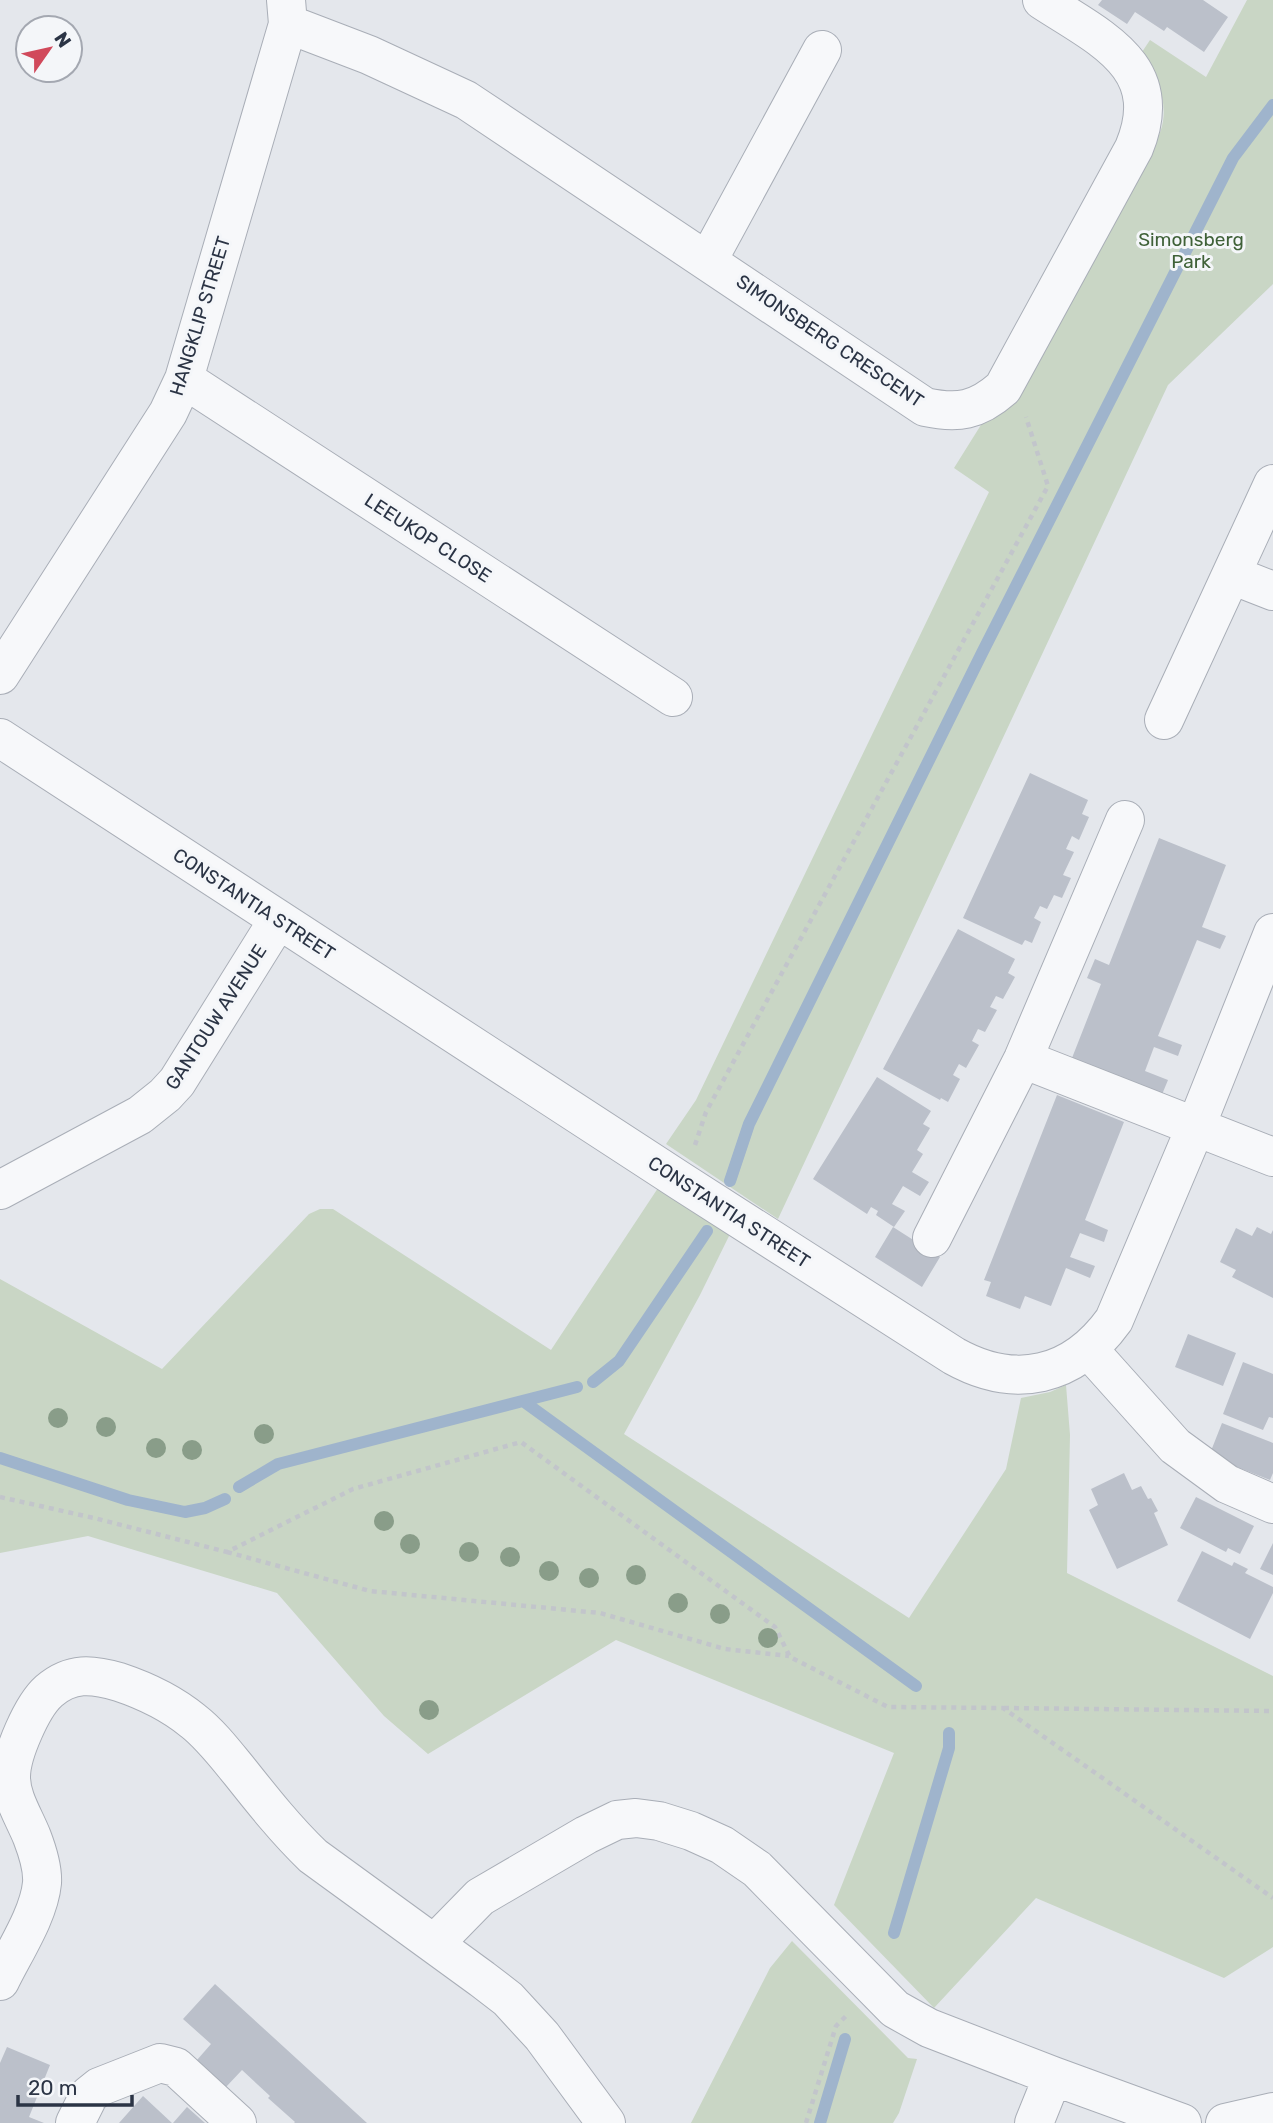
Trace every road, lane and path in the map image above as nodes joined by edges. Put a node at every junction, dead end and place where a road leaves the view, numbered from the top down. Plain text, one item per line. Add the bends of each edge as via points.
1 (1062, 5) edge
2 (287, 12) edge
3 (822, 50) dead end
4 (708, 260) junction
5 (1011, 375) junction
6 (184, 379) junction
7 (1273, 484) edge
8 (1232, 575) junction
9 (1273, 591) edge
10 (0, 675) edge
11 (673, 697) dead end
12 (1164, 720) dead end
13 (0, 738) edge
14 (1125, 820) dead end
15 (278, 920) junction
16 (1273, 933) edge
17 (1023, 1059) junction
18 (1196, 1126) junction
19 (1273, 1157) edge
20 (681, 1182) junction
21 (0, 1190) edge
22 (932, 1238) dead end
23 (1089, 1350) junction
24 (0, 1497) edge
25 (1273, 1504) edge
26 (227, 1552) junction
27 (790, 1657) junction
28 (1003, 1708) junction
29 (1273, 1711) edge
30 (1273, 1898) edge
31 (434, 1944) junction
32 (0, 1981) edge
33 (873, 1988) junction
34 (1053, 2076) junction
35 (1273, 2112) edge
36 (75, 2123) edge
37 (237, 2123) edge
38 (606, 2123) edge
39 (806, 2123) edge
40 (1034, 2123) edge
41 (1182, 2123) edge
42 (1225, 2123) edge

1 - 5 street, SIMONSBERG CRESCENT via 1125,59 1140,86 1144,118 1135,148
2 - 4 street, SIMONSBERG CRESCENT via 466,100
2 - 6 street, HANGKLIP STREET
3 - 4 street
4 - 5 street, SIMONSBERG CRESCENT via 925,407 945,411 979,405 1003,388
5 - 20 path via 1048,486 706,1112
6 - 10 street, HANGKLIP STREET via 169,413
6 - 11 street, LEEUKOP CLOSE
7 - 8 street
8 - 9 street
8 - 12 street
13 - 15 street, CONSTANTIA STREET
14 - 17 street
15 - 20 street, CONSTANTIA STREET
15 - 21 street, GANTOUW AVENUE via 165,1095 139,1115
16 - 18 street, CONSTANTIA STREET
17 - 18 street
17 - 22 street
18 - 19 street
18 - 23 street, CONSTANTIA STREET via 1119,1311
20 - 23 street, CONSTANTIA STREET via 972,1366 1013,1376 1034,1374 1072,1362
23 - 25 street via 1175,1446 1227,1484
24 - 26 path
26 - 27 path via 370,1591 600,1613 726,1649
26 - 27 path via 353,1489 521,1442 775,1627
27 - 28 path via 888,1707
28 - 29 path
28 - 30 path
31 - 32 street via 313,1856 227,1757 170,1704 95,1675 76,1676 42,1697 13,1764 13,1791 33,1839 42,1881 38,1902
31 - 33 street via 480,1897 596,1830 617,1820 636,1818 659,1821 722,1844 757,1869
31 - 38 street via 508,1999 542,2036
33 - 34 street via 895,2010 929,2028
33 - 39 path via 836,2026
34 - 40 street
34 - 41 street
35 - 42 street
36 - 37 street via 89,2095 99,2087 160,2063 176,2067

